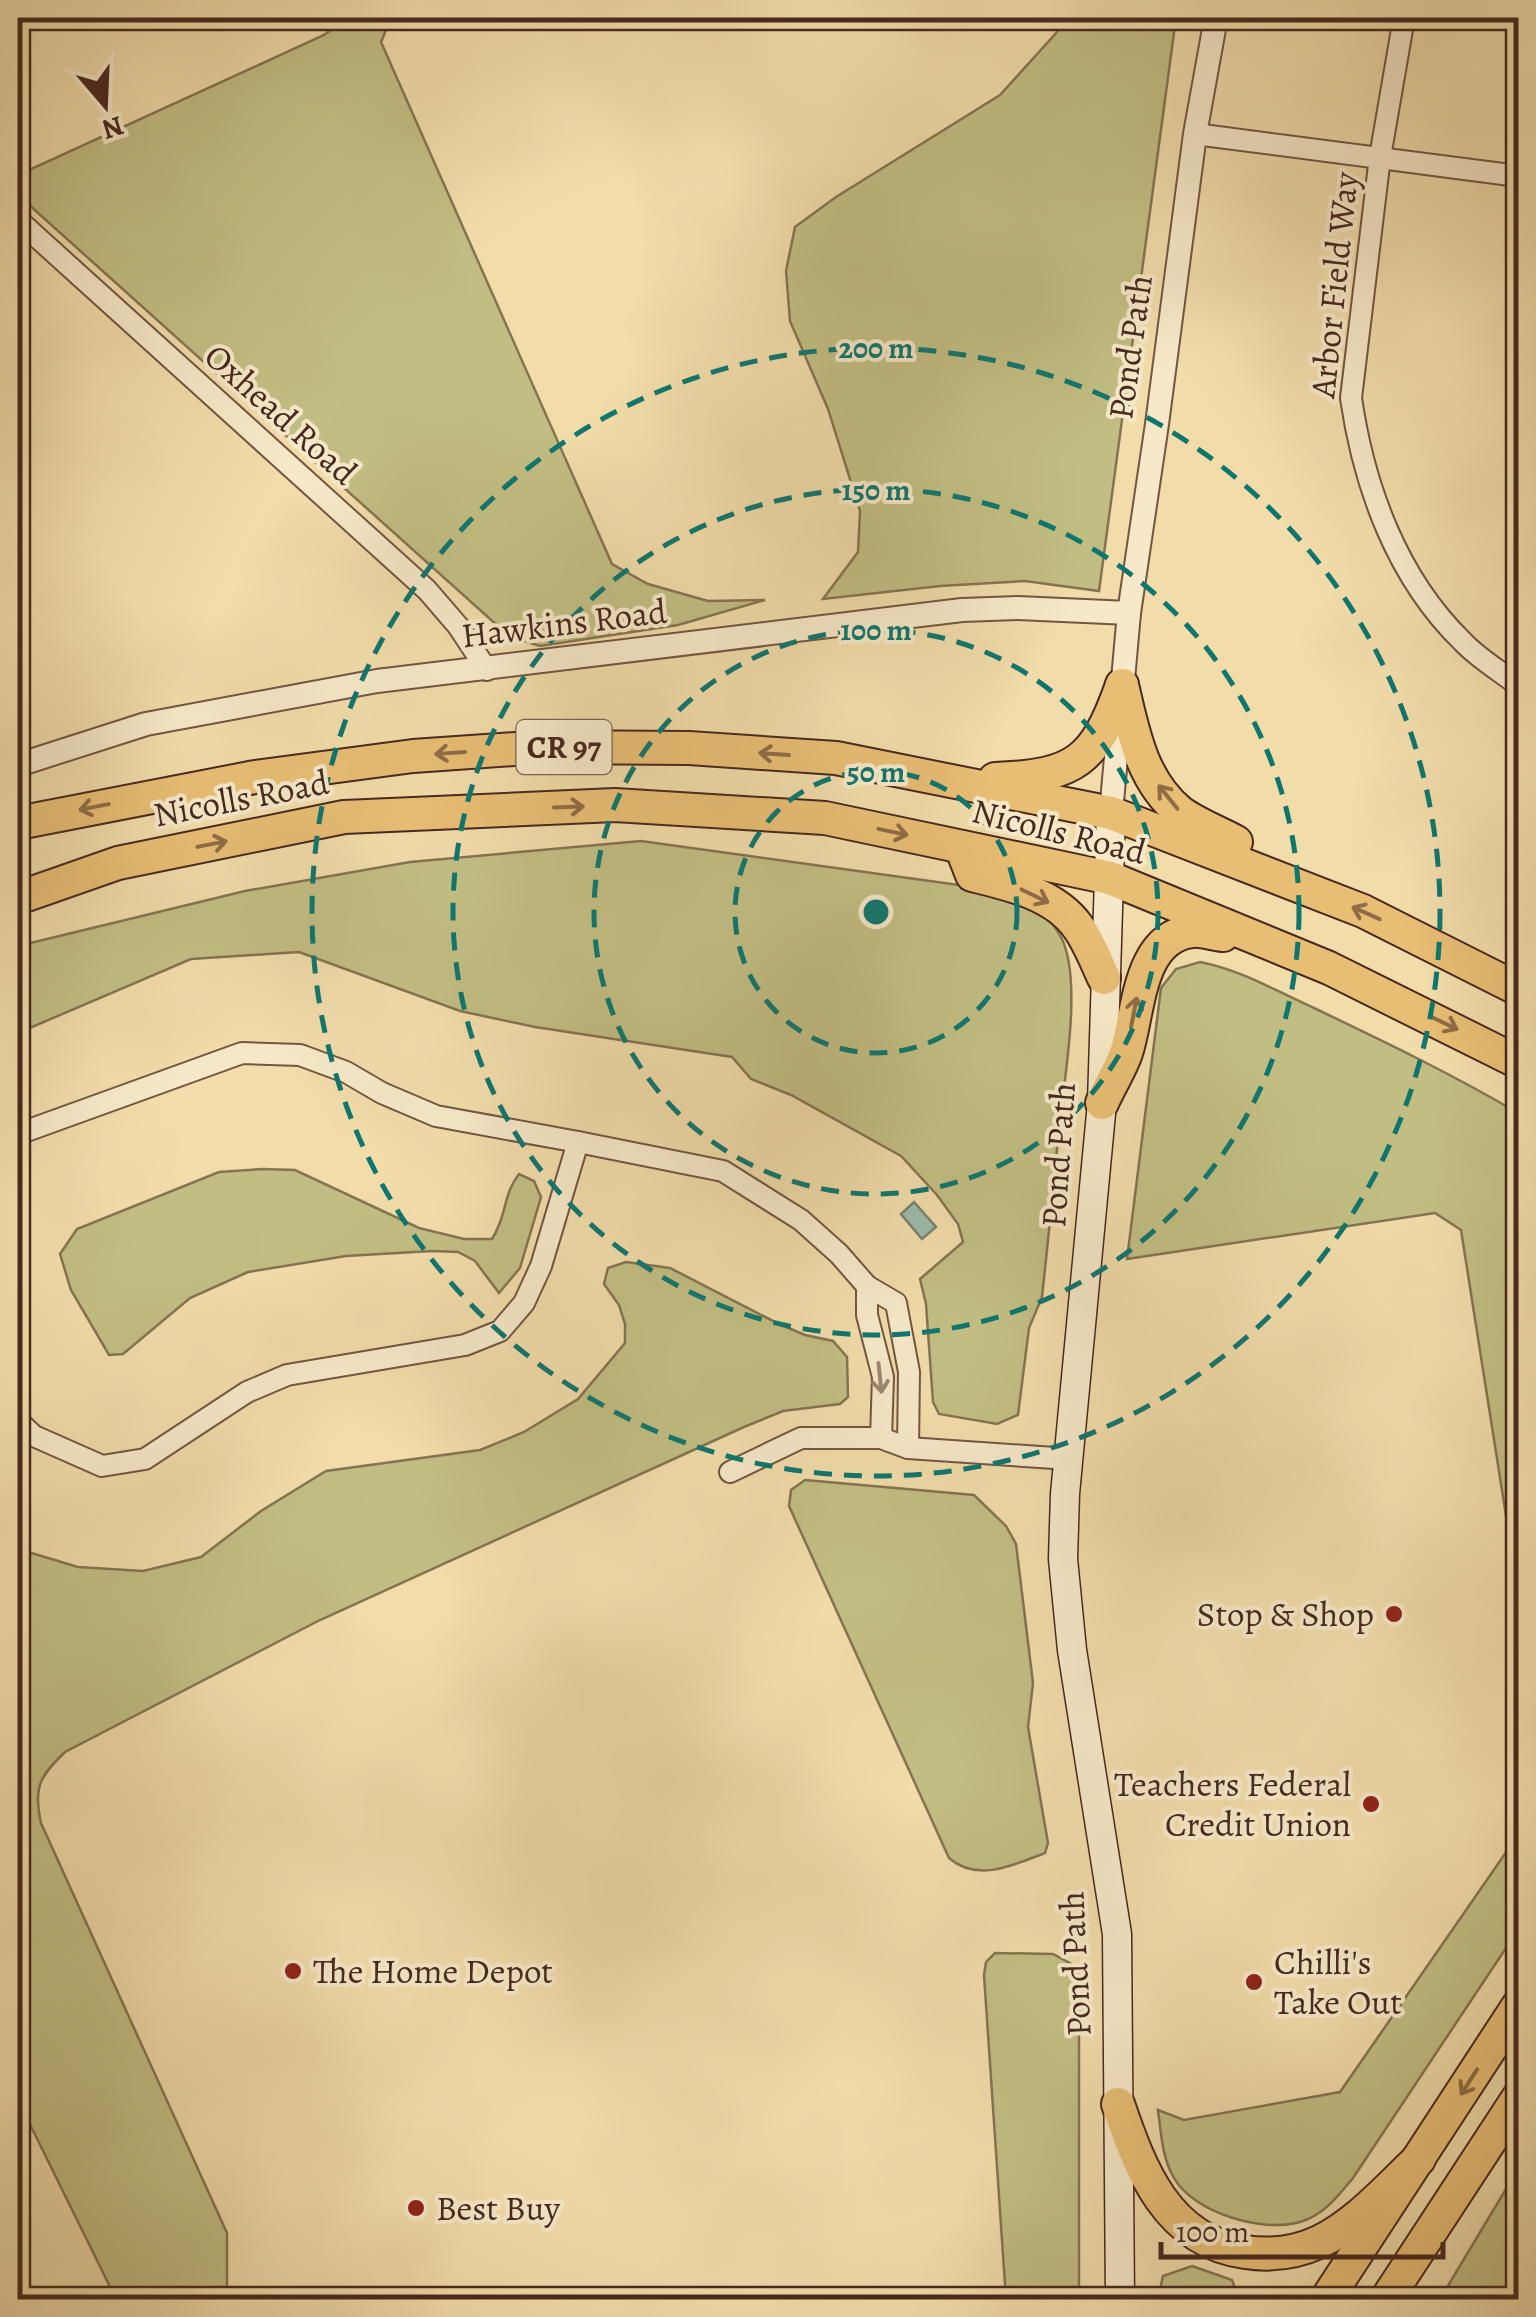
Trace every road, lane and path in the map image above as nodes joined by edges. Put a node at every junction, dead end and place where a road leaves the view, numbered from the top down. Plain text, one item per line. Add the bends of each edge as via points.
1 (1216, 18) edge
2 (1404, 18) edge
3 (1195, 134) junction
4 (1380, 158) junction
5 (1518, 176) edge
6 (18, 220) edge
7 (1129, 613) junction
8 (487, 670) junction
9 (1122, 685) junction
10 (1518, 685) edge
11 (18, 766) edge
12 (952, 781) junction
13 (1111, 814) junction
14 (18, 823) edge
15 (961, 846) junction
16 (1110, 878) junction
17 (1308, 888) junction
18 (18, 898) edge
19 (1286, 949) junction
20 (1104, 978) junction
21 (1518, 989) edge
22 (1518, 1062) edge
23 (1102, 1103) junction
24 (18, 1134) edge
25 (578, 1142) junction
26 (867, 1286) junction
27 (900, 1325) junction
28 (872, 1332) junction
29 (18, 1420) edge
30 (881, 1438) junction
31 (908, 1448) junction
32 (1069, 1459) junction
33 (730, 1472) dead end
34 (1518, 2006) edge
35 (1518, 2098) edge
36 (1118, 2104) junction
37 (1518, 2131) edge
38 (1420, 2159) junction
39 (1120, 2300) edge
40 (1326, 2300) edge
41 (1386, 2300) edge
42 (1414, 2300) edge

1 - 3 street, Pond Path
2 - 4 street, Arbor Field Way
3 - 4 street
3 - 7 street, Pond Path
4 - 5 street
4 - 10 street, Arbor Field Way via 1351,398 1357,437 1387,530 1424,596 1465,645
6 - 8 street, Oxhead Road via 427,590
7 - 8 street, Hawkins Road via 962,610
7 - 9 street, Pond Path
8 - 11 street, Hawkins Road via 377,681 146,724
9 - 12 highway via 1097,740 1061,772
9 - 13 street, Pond Path
17 -> 9 highway via 1181,812 1166,796 1138,755
12 - 13 highway, Nicolls Road / CR 97
12 -> 14 highway, Nicolls Road / CR 97 via 836,758 543,747 254,777
13 - 16 main road, Pond Path
13 - 17 highway, Nicolls Road / CR 97
15 - 16 highway, Nicolls Road / CR 97
18 -> 15 highway, Nicolls Road / CR 97 via 118,863 344,817 615,806 825,818
15 -> 20 highway via 972,875 1012,885 1064,911
16 - 19 highway, Nicolls Road / CR 97
16 - 20 main road, Pond Path
21 -> 17 highway, Nicolls Road / CR 97
19 -> 22 highway, Nicolls Road / CR 97
23 -> 19 highway via 1126,1052 1138,992 1170,938 1193,930
20 - 23 main road, Pond Path
23 - 32 main road, Pond Path
24 - 25 street via 242,1053 300,1055 436,1116
25 - 26 street via 723,1171 800,1220
25 - 29 street via 541,1266 524,1304 500,1331 465,1344 287,1374 145,1458 102,1466 34,1436
26 - 27 street via 896,1303
26 - 28 street
27 - 28 street
27 - 31 street
28 -> 30 street via 882,1378
30 - 31 street
30 - 33 street via 801,1438
31 - 32 street
32 - 36 main road, Pond Path via 1064,1588 1117,1934
34 -> 38 highway
35 - 41 highway
36 - 38 highway via 1138,2160 1164,2205 1188,2229 1231,2250 1279,2254 1321,2241
36 - 39 main road, Pond Path
37 - 42 highway
38 - 40 highway

